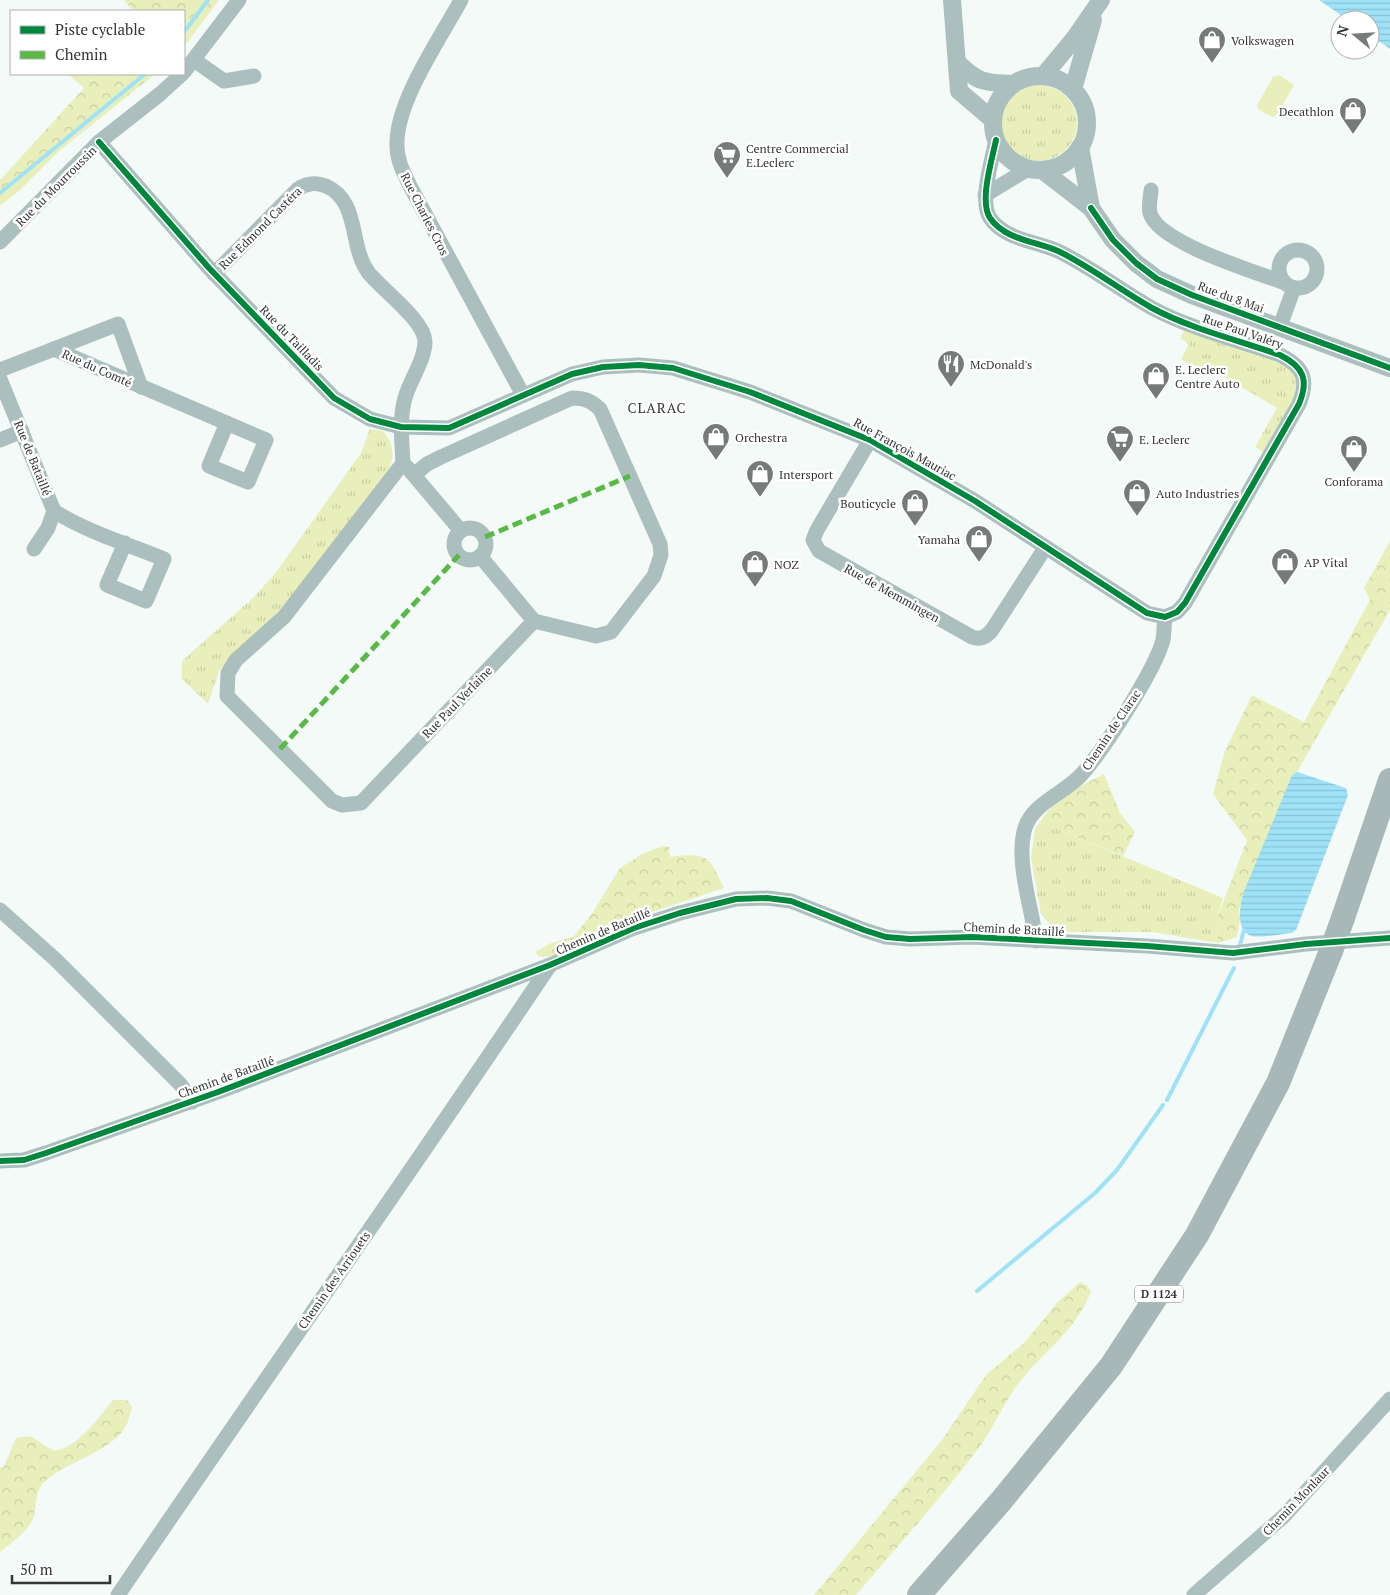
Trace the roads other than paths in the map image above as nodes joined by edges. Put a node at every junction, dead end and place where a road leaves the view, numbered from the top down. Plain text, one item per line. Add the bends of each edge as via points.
1 (239, 0) edge
2 (461, 0) edge
3 (952, 0) edge
4 (1098, 6) edge
5 (194, 60) junction
6 (957, 62) junction
7 (185, 71) edge
8 (181, 75) edge
9 (1044, 75) junction
10 (254, 76) dead end
11 (1012, 84) junction
12 (1073, 89) junction
13 (993, 120) junction
14 (996, 140) junction
15 (99, 142) junction
16 (1080, 147) junction
17 (1035, 169) junction
18 (1151, 190) dead end
19 (986, 196) junction
20 (1091, 208) junction
21 (0, 242) edge
22 (214, 274) junction
23 (1280, 326) junction
24 (54, 349) junction
25 (1390, 368) edge
26 (0, 370) edge
27 (0, 379) edge
28 (140, 387) junction
29 (523, 395) junction
30 (227, 424) dead end
31 (401, 427) junction
32 (22, 431) junction
33 (0, 440) edge
34 (870, 440) junction
35 (403, 463) junction
36 (414, 475) junction
37 (54, 510) junction
38 (461, 530) junction
39 (125, 543) dead end
40 (1045, 548) junction
41 (34, 549) dead end
42 (480, 556) junction
43 (1165, 617) junction
44 (534, 621) junction
45 (1390, 780) edge
46 (0, 910) edge
47 (1390, 938) edge
48 (1036, 941) junction
49 (550, 965) junction
50 (192, 1102) junction
51 (0, 1161) edge
52 (1390, 1399) edge
53 (118, 1595) edge
54 (919, 1595) edge
55 (1194, 1595) edge

1 - 5 street, Rue du Mourroussin
2 - 29 street, Rue Charles Cros via 403,106 397,147 400,166 410,186
3 - 6 street
4 - 9 street
4 - 12 street
5 - 7 street, Rue du Mourroussin
5 - 10 street via 224,81
6 - 11 street via 978,80
6 - 13 street via 959,91
8 - 15 street, Rue du Mourroussin
9 - 11 street
9 - 12 street via 1065,82
11 - 13 street via 999,100
12 - 16 street via 1083,105 1087,123
13 - 14 street
14 - 17 street via 1014,163
14 - 19 street, Rue Paul Valéry
15 - 21 street, Rue du Mourroussin
15 - 22 street, Rue du Tailladis
16 - 17 street via 1057,167
16 - 20 street, Rue du 8 Mai
17 - 19 street
17 - 20 street, Rue du 8 Mai
18 - 23 street via 1150,213 1173,238 1289,285
19 - 43 street, Rue Paul Valéry via 990,218 1003,230 1057,251 1152,308 1285,358 1299,368 1304,378 1305,389 1299,404 1200,578 1177,612
20 - 23 street, Rue du 8 Mai via 1113,240 1157,279
22 - 31 street, Rue du Tailladis via 334,398 370,419
22 - 31 street, Rue Edmond Castéra via 306,184 319,183 331,189 343,200 350,215 367,271 424,335 421,357 404,400
23 - 25 street, Rue du 8 Mai
24 - 26 street, Rue du Comté
24 - 28 street, Rue du Comté
24 - 28 street, Rue du Comté via 118,324
27 - 32 street, Rue de Bataillé
28 - 30 street, Rue du Comté
29 - 31 street, Rue du Tailladis via 450,428
29 - 34 street, Rue François Mauriac via 572,374 602,367 640,365 673,368 750,392
31 - 35 street
32 - 33 street
32 - 37 street, Rue de Bataillé
34 - 40 street, Rue François Mauriac via 974,501
34 - 40 street, Rue de Memmingen via 817,530 813,540 819,551 979,639 992,630
35 - 36 street
35 - 44 street, Rue Paul Verlaine via 284,617 236,660 228,673 227,696 332,802 361,803
36 - 38 street
36 - 44 street via 441,457 572,398 592,401 600,409 660,544 659,568 611,632 596,636
37 - 39 street, Rue de Bataillé via 69,520
37 - 41 street, Rue de Bataillé via 48,528
38 - 42 street via 470,528 482,533 486,547
38 - 42 street via 455,542 459,554 472,559
40 - 43 street, Rue François Mauriac via 1147,614
42 - 44 street
43 - 48 street, Chemin de Clarac via 1163,640 1150,670 1095,759 1079,778 1030,817 1025,828 1022,861
45 - 54 highway, D 1124, bridge via 1331,951 1278,1083 1197,1235 1112,1366
46 - 50 street via 56,960 181,1085
47 - 48 street, Chemin de Bataillé via 1233,953
48 - 49 street, Chemin de Bataillé via 886,937 791,901 736,899 680,912 634,928
49 - 50 street, Chemin de Bataillé
49 - 53 street, Chemin des Arriouets via 462,1098 272,1368
50 - 51 street, Chemin de Bataillé via 24,1160
52 - 55 street, Chemin Monlaur via 1284,1516

